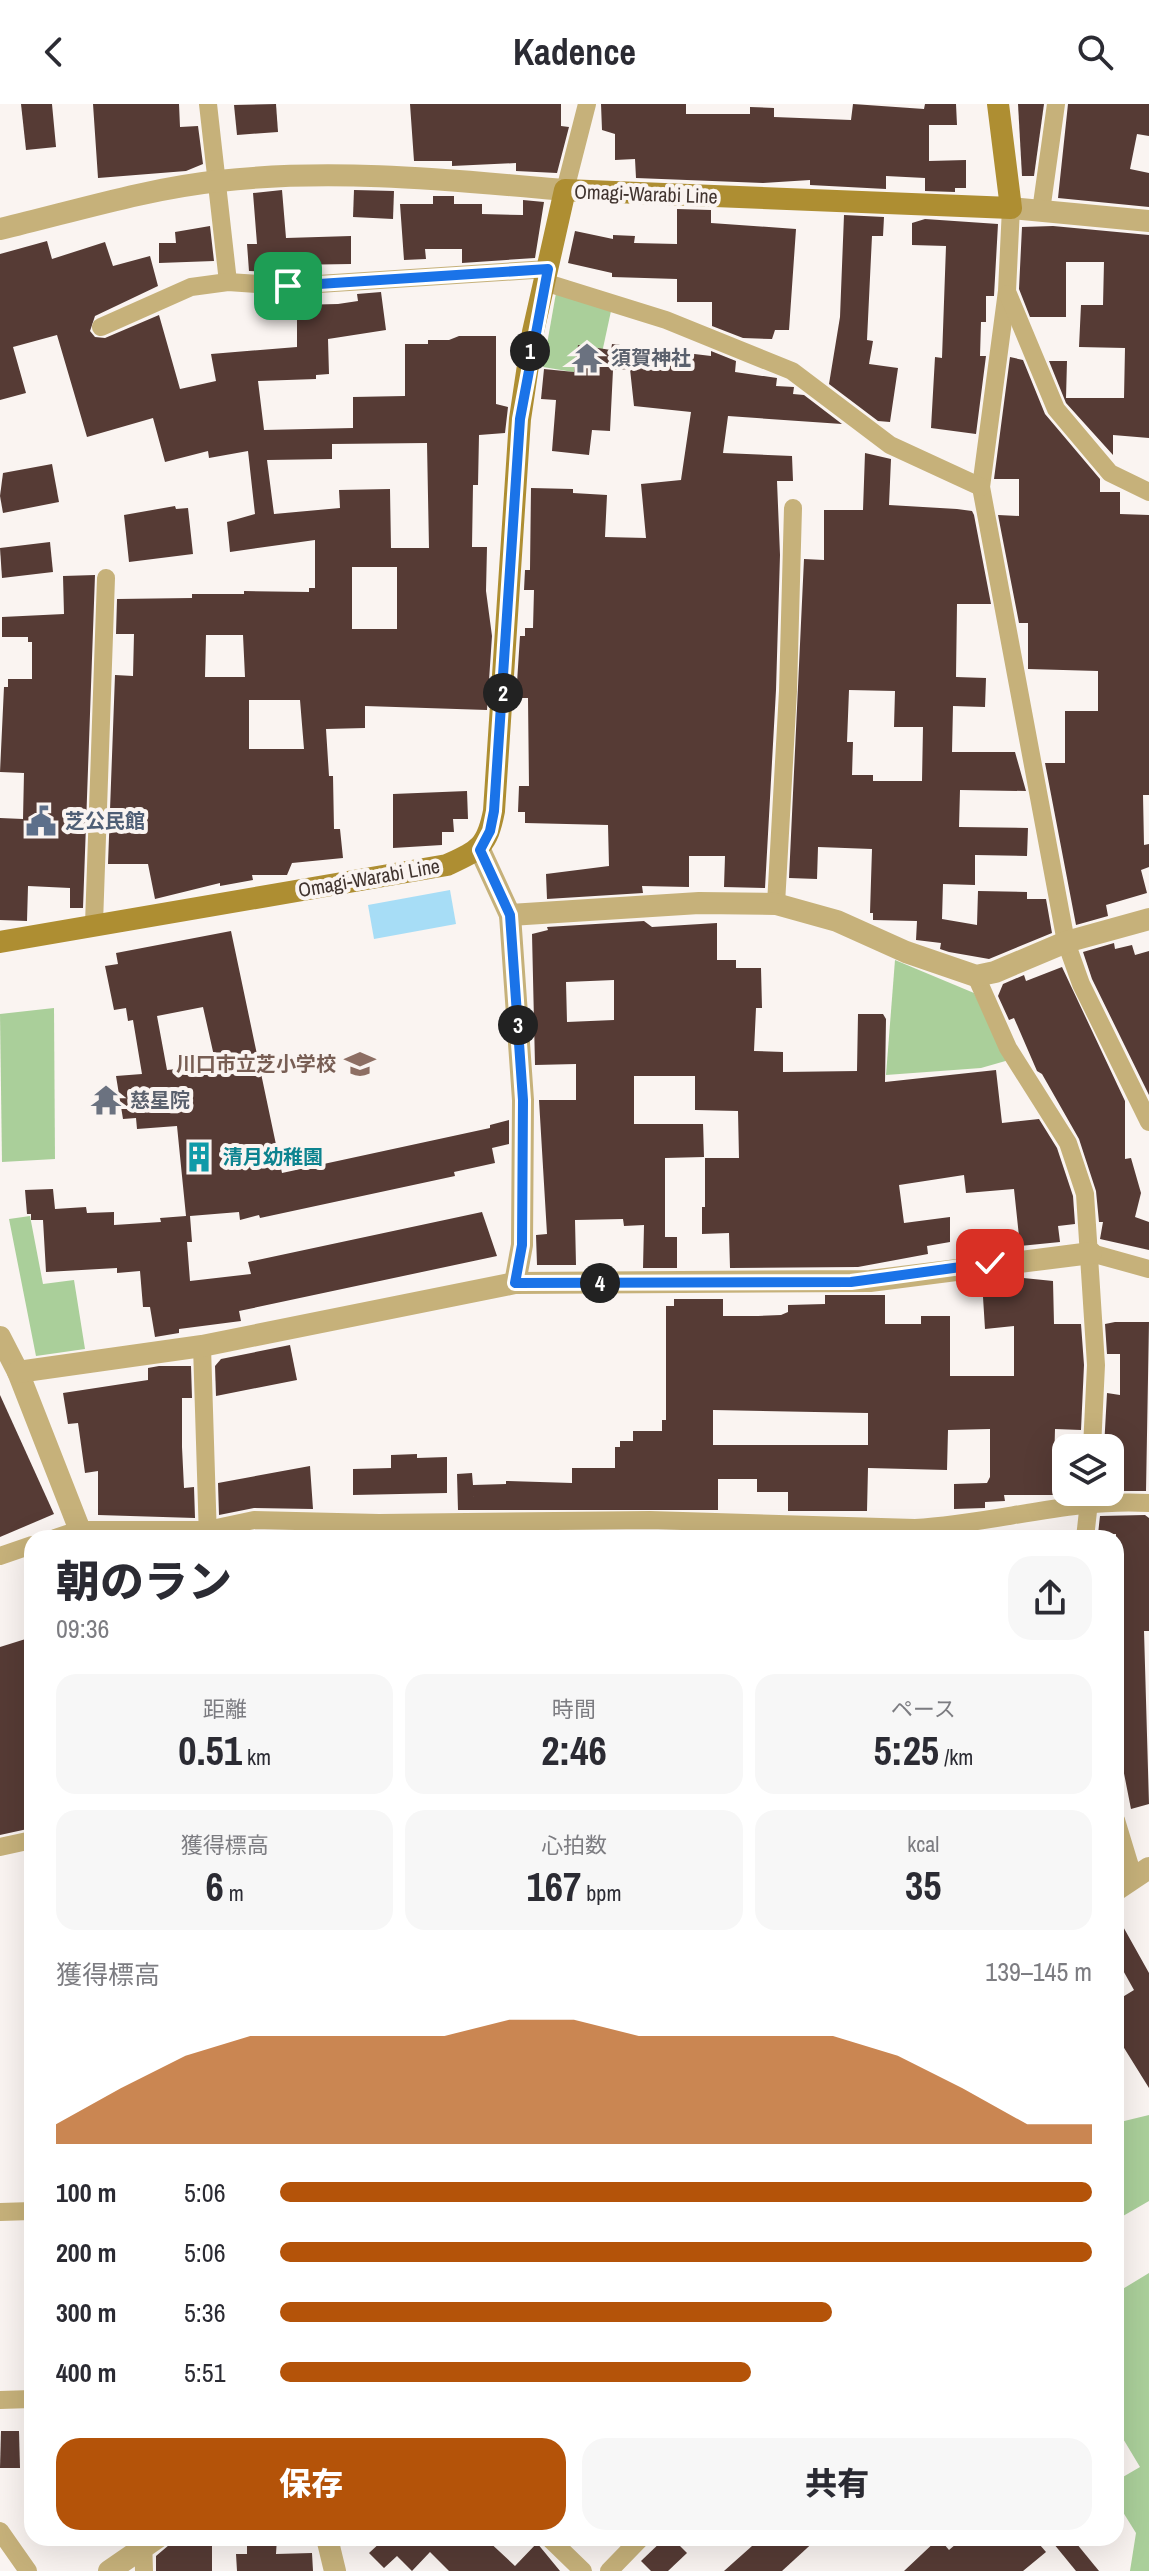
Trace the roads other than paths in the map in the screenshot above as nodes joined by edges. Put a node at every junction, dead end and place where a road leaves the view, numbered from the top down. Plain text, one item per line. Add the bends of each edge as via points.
1 (208, 104) edge
2 (587, 104) edge
3 (998, 104) edge
4 (1056, 104) edge
5 (217, 181) junction
6 (565, 190) junction
7 (1011, 208) junction
8 (1041, 211) junction
9 (1149, 221) edge
10 (0, 229) edge
11 (546, 276) junction
12 (228, 282) junction
13 (1007, 291) junction
14 (101, 327) dead end
15 (981, 487) junction
16 (1149, 492) edge
17 (793, 508) dead end
18 (106, 578) dead end
19 (480, 850) junction
20 (776, 904) junction
21 (510, 915) junction
22 (1149, 919) edge
23 (94, 924) junction
24 (0, 942) edge
25 (1066, 942) junction
26 (976, 976) junction
27 (1149, 1122) edge
28 (1091, 1253) junction
29 (1149, 1269) edge
30 (515, 1283) junction
31 (0, 1337) edge
32 (202, 1346) junction
33 (18, 1372) junction
34 (1093, 1434) edge
35 (1124, 1501) edge
36 (1149, 1503) edge
37 (1052, 1505) edge
38 (1087, 1506) edge
39 (79, 1530) edge
40 (207, 1530) edge
41 (220, 1530) edge
42 (369, 1530) edge
43 (405, 1530) edge
44 (775, 1530) edge
45 (821, 1530) edge
46 (1086, 1530) edge
47 (24, 1548) edge
48 (0, 1556) edge
49 (24, 1842) edge
50 (0, 1847) edge
51 (1124, 1847) edge
52 (1133, 1878) edge
53 (24, 2211) edge
54 (0, 2212) edge
55 (24, 2399) edge
56 (0, 2400) edge
57 (0, 2531) edge
58 (142, 2546) edge
59 (147, 2546) edge
60 (329, 2546) edge
61 (557, 2546) edge
62 (633, 2546) edge
63 (28, 2571) edge
64 (109, 2571) edge
65 (144, 2571) edge
66 (335, 2571) edge
67 (583, 2571) edge
68 (609, 2571) edge

1 - 5 street
2 - 6 street
3 - 7 main road
4 - 8 street
5 - 6 street via 373,176
5 - 10 street
5 - 12 street
6 - 7 main road, Omagi-Warabi Line
6 - 11 main road, Omagi-Warabi Line
7 - 8 street
7 - 13 street
8 - 9 street
11 - 12 street via 288,286
11 - 15 street via 792,371 890,445
11 - 19 main road, Omagi-Warabi Line via 520,419 494,811
12 - 14 street via 191,287
13 - 15 street
13 - 16 street via 1056,409 1110,473
15 - 25 street
17 - 20 street
18 - 23 street
19 - 21 street
19 - 23 main road, Omagi-Warabi Line via 447,865
20 - 21 street via 699,903
20 - 26 street via 837,921
21 - 30 street via 523,1100 522,1245
22 - 25 street
23 - 24 main road, Omagi-Warabi Line
25 - 26 street
25 - 27 street
26 - 28 street via 1008,1048 1068,1143 1085,1194
28 - 29 street
28 - 30 street via 870,1281
28 - 34 street
30 - 32 street
31 - 33 street
32 - 33 street
32 - 40 street
33 - 39 street
35 - 36 street
37 - 45 street via 951,1526
38 - 46 street
41 - 42 street via 254,1520
43 - 44 street via 650,1520
47 - 48 street
49 - 50 street
51 - 52 street
53 - 54 street
55 - 56 street
57 - 63 street
58 - 64 street
59 - 65 street
60 - 66 street
61 - 67 street
62 - 68 street

